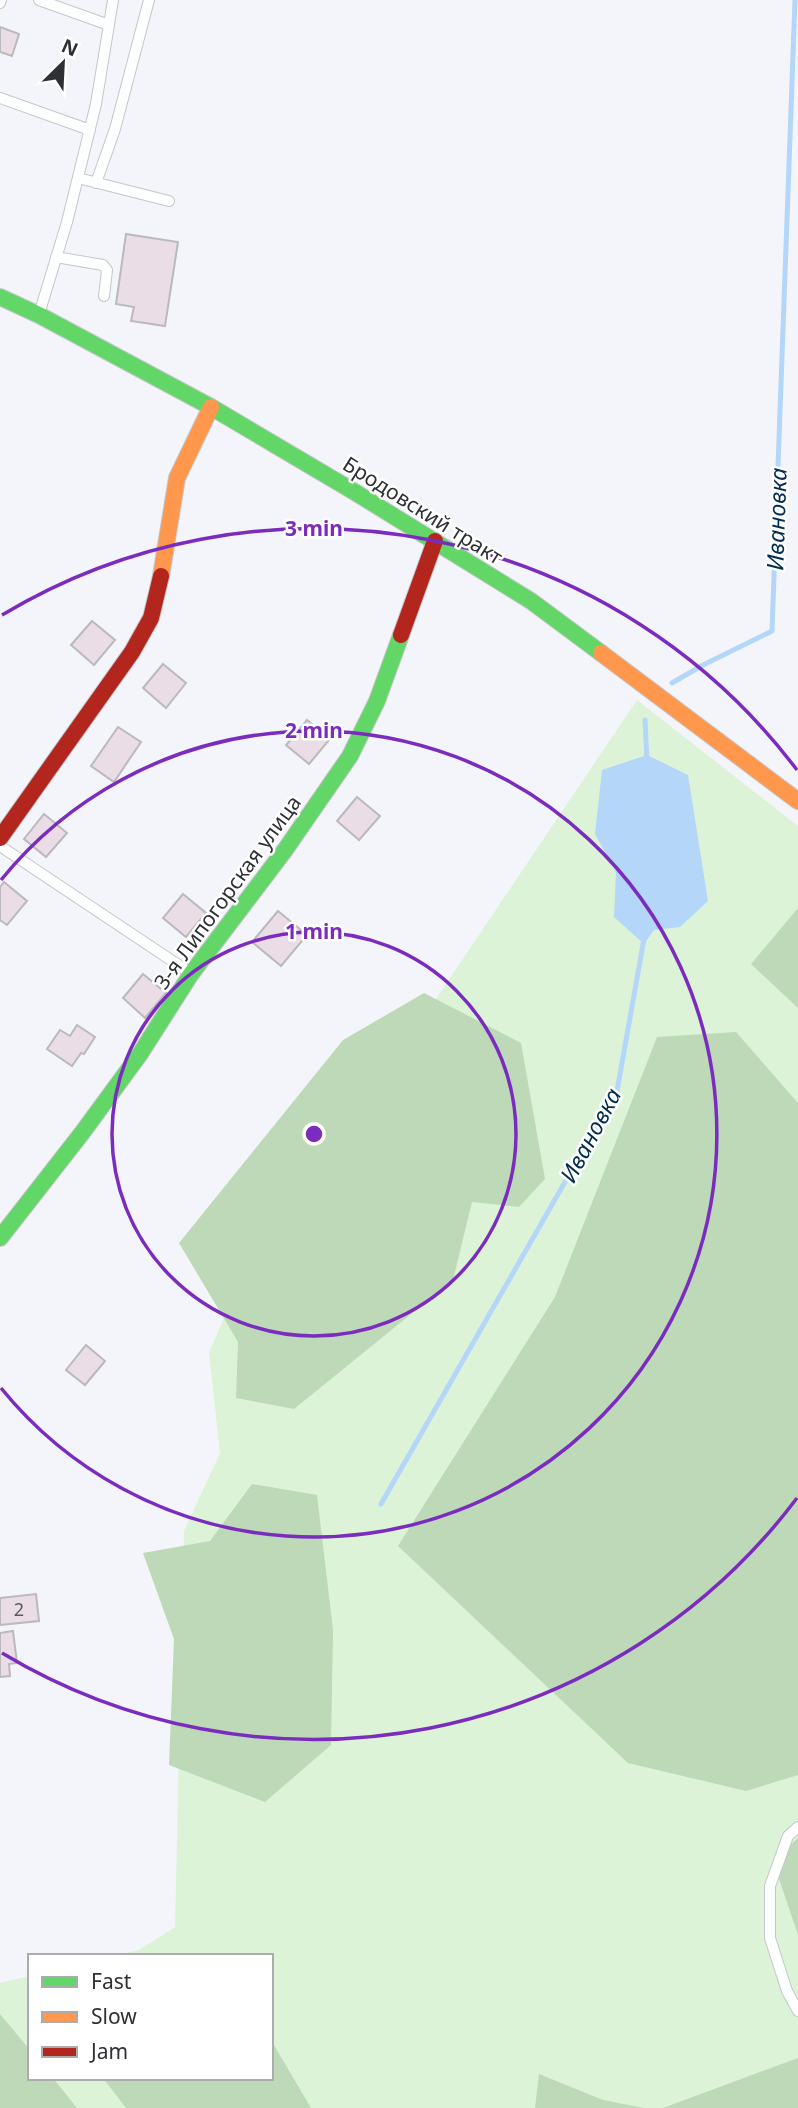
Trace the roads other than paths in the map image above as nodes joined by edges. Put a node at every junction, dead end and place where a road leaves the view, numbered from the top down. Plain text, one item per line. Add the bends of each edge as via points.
1 (39, 0) edge
2 (113, 0) edge
3 (149, 0) edge
4 (109, 25) junction
5 (0, 98) edge
6 (90, 130) junction
7 (78, 178) junction
8 (96, 183) junction
9 (169, 201) dead end
10 (57, 257) junction
11 (104, 296) dead end
12 (0, 297) edge
13 (39, 315) junction
14 (211, 407) junction
15 (435, 541) junction
16 (798, 801) edge
17 (0, 838) edge
18 (0, 846) edge
19 (191, 974) junction
20 (0, 1238) edge
21 (798, 1827) edge
22 (798, 2011) edge

1 - 4 lane
2 - 4 lane
3 - 8 lane
4 - 6 lane
5 - 6 lane
6 - 7 lane
7 - 8 lane
7 - 10 lane
8 - 9 lane
10 - 11 lane via 103,265 107,270
10 - 13 lane
12 - 13 street, Бродовский тракт
13 - 14 street, Бродовский тракт
14 - 15 street, Бродовский тракт
14 - 17 street via 177,478 151,618 132,652
15 - 16 street, Бродовский тракт via 531,601
15 - 19 street, 3-я Липогорская улица via 377,701 350,756
18 - 19 lane
19 - 20 street, 3-я Липогорская улица via 82,1133
21 - 22 lane via 788,1836 770,1886 770,1938

